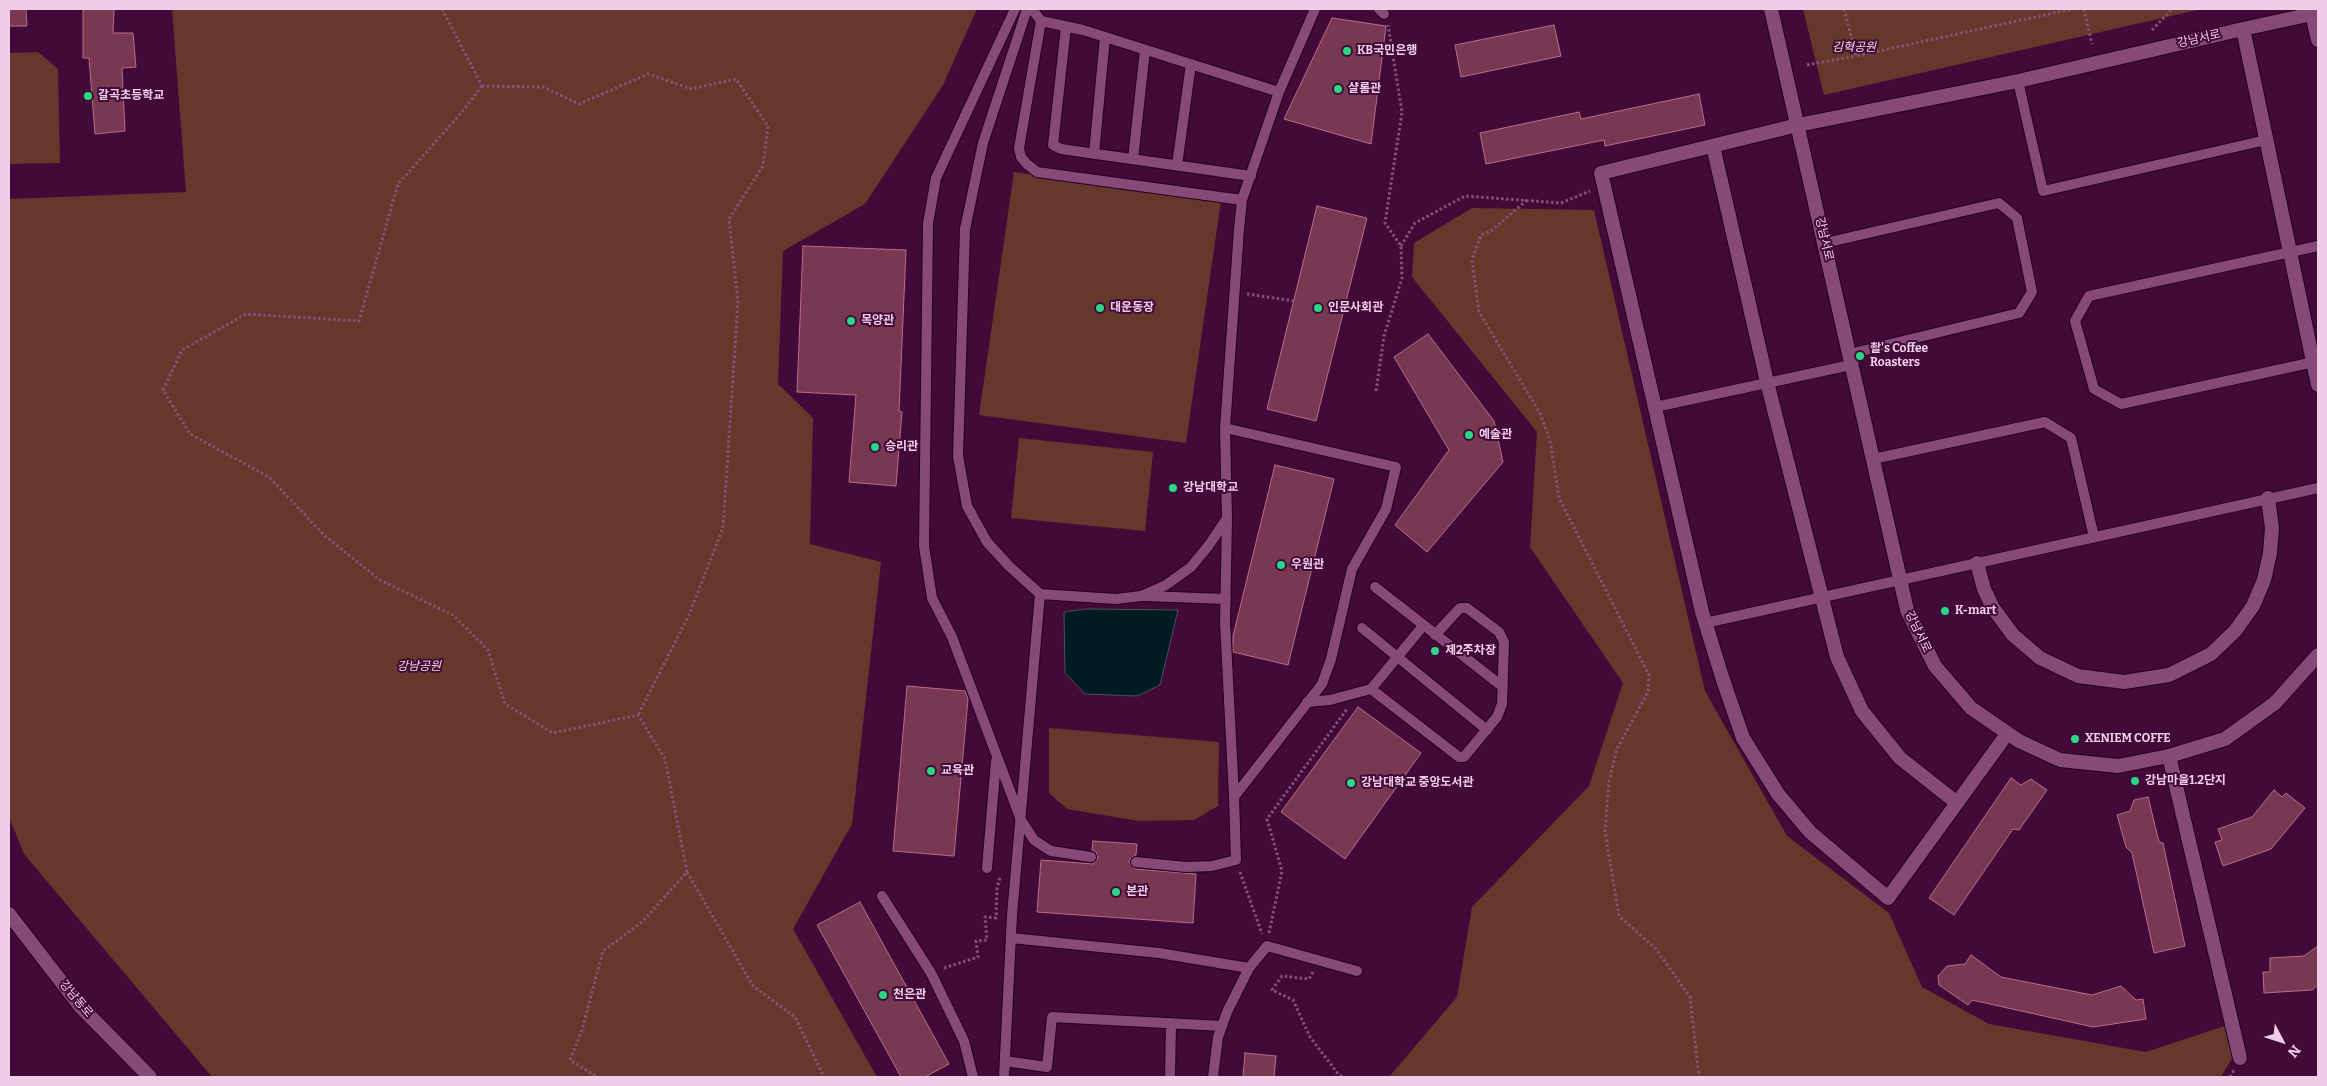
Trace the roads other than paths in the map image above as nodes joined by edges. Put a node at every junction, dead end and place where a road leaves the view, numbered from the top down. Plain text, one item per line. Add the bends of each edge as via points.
1 (1015, 9) edge
2 (1027, 9) edge
3 (1032, 9) edge
4 (1315, 9) edge
5 (1771, 9) edge
6 (2315, 15) edge
7 (1041, 21) junction
8 (1066, 27) junction
9 (2243, 29) junction
10 (1105, 37) junction
11 (2318, 40) edge
12 (1145, 50) junction
13 (1191, 64) junction
14 (2018, 81) junction
15 (1280, 92) junction
16 (1798, 125) junction
17 (2266, 140) junction
18 (1712, 146) junction
19 (1094, 154) junction
20 (1133, 159) junction
21 (1177, 165) junction
22 (1250, 176) junction
23 (1242, 200) junction
24 (1825, 243) junction
25 (2318, 246) edge
26 (2289, 252) junction
27 (1850, 359) junction
28 (2314, 362) junction
29 (1767, 382) junction
30 (2318, 385) edge
31 (1655, 407) junction
32 (1225, 428) junction
33 (1873, 459) junction
34 (2318, 488) edge
35 (2268, 498) junction
36 (1227, 518) junction
37 (2094, 537) junction
38 (1977, 563) junction
39 (1900, 580) junction
40 (1375, 587) dead end
41 (1040, 594) junction
42 (1141, 596) junction
43 (1821, 597) junction
44 (1226, 599) junction
45 (1705, 623) junction
46 (1423, 626) junction
47 (1362, 628) dead end
48 (1435, 636) junction
49 (2318, 655) edge
50 (1398, 657) junction
51 (1503, 687) junction
52 (1366, 690) junction
53 (1307, 702) junction
54 (1487, 730) junction
55 (2007, 734) junction
56 (2168, 756) junction
57 (996, 757) junction
58 (1234, 797) junction
59 (1957, 803) junction
60 (1021, 820) junction
61 (1091, 857) dead end
62 (1136, 862) dead end
63 (987, 868) dead end
64 (882, 896) dead end
65 (9, 914) edge
66 (1011, 938) junction
67 (1248, 968) junction
68 (1357, 971) dead end
69 (1171, 1023) junction
70 (1222, 1026) junction
71 (2240, 1058) dead end
72 (1005, 1061) junction
73 (150, 1077) edge
74 (973, 1077) edge
75 (1004, 1077) edge
76 (1170, 1077) edge
77 (1213, 1077) edge

1 - 57 lane via 936,178 928,223 924,546 932,598 952,637
2 - 41 lane via 983,143 965,229 958,456 967,506 987,542
3 - 7 lane
4 - 15 lane
5 - 16 street, 강남서로
6 - 9 street, 강남서로
6 - 11 street
7 - 8 lane
7 - 23 lane via 1018,148 1020,157 1027,164 1037,172
8 - 10 lane
8 - 19 lane via 1053,145
9 - 14 street, 강남서로
9 - 17 street
10 - 12 lane
10 - 19 lane
12 - 13 lane
12 - 20 lane
13 - 15 lane
13 - 21 lane
14 - 16 street, 강남서로
14 - 17 lane via 2043,191
15 - 22 lane
16 - 18 street
16 - 24 street, 강남서로
17 - 26 street
18 - 29 street
18 - 31 street via 1602,174
19 - 20 lane
20 - 21 lane
21 - 22 lane
22 - 23 lane
23 - 32 lane
24 - 27 street, 강남서로
24 - 27 lane via 1999,204 2017,218 2032,292 2019,313
25 - 26 lane
26 - 28 street
26 - 28 lane via 2089,296 2075,321 2094,389 2121,404
27 - 29 lane
27 - 33 street, 강남서로
28 - 30 street
29 - 31 lane
29 - 43 street
31 - 45 street
32 - 36 lane
32 - 53 lane via 1396,467 1386,509 1352,569 1322,684
33 - 37 lane via 2045,422 2071,438
33 - 39 street, 강남서로
34 - 35 lane
35 - 37 lane
35 - 38 street via 2272,528 2270,553 2264,580 2253,606 2235,631 2211,654 2169,675 2124,682 2078,676 2040,658 2013,635 1993,608
36 - 42 lane via 1191,568 1166,585
36 - 44 lane
37 - 38 lane
38 - 39 lane
39 - 43 lane
39 - 55 street, 강남서로 via 1907,610 1935,666 1971,708
40 - 46 lane
41 - 42 lane via 1116,599
41 - 60 lane
42 - 44 lane
43 - 45 lane
43 - 59 street via 1837,656 1862,711 1900,758
44 - 58 lane
45 - 59 street via 1743,738 1778,794 1810,832 1888,898
46 - 48 lane
46 - 50 lane
47 - 50 lane
48 - 51 lane
48 - 51 lane via 1460,608 1468,608 1499,632 1504,642
49 - 56 street, 강남서로 via 2275,703 2225,739
50 - 52 lane
50 - 54 lane
51 - 54 lane via 1502,704
52 - 53 lane via 1330,700
52 - 54 lane via 1459,757 1464,757
53 - 58 lane
55 - 56 street, 강남서로 via 2060,760 2118,766
55 - 59 street
56 - 71 street
57 - 60 lane
57 - 63 lane
58 - 62 lane via 1236,860 1212,866 1186,867
60 - 61 lane via 1034,840 1050,851
60 - 66 lane
64 - 74 lane via 931,973 964,1041
65 - 73 street, 강남동로 via 80,1006
66 - 67 lane via 1159,953
66 - 72 lane
67 - 68 lane via 1266,946
67 - 70 lane
69 - 70 lane
69 - 72 lane via 1052,1017 1047,1066
69 - 76 lane
70 - 77 lane
72 - 75 lane

